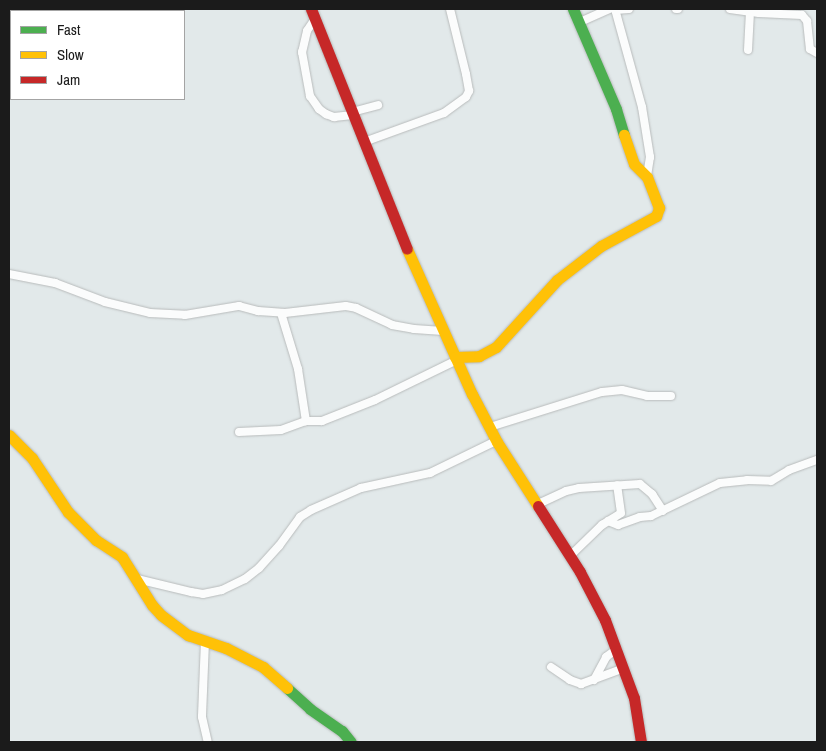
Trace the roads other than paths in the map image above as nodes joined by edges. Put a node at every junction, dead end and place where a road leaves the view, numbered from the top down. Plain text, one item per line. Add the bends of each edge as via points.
1 (450, 9) edge
2 (574, 9) edge
3 (613, 9) edge
4 (629, 9) edge
5 (730, 9) edge
6 (750, 12) junction
7 (313, 14) edge
8 (580, 22) junction
9 (748, 50) dead end
10 (817, 53) edge
11 (378, 105) dead end
12 (353, 114) junction
13 (364, 142) junction
14 (646, 177) junction
15 (9, 274) edge
16 (281, 313) junction
17 (443, 331) junction
18 (456, 358) junction
19 (672, 396) dead end
20 (306, 421) junction
21 (490, 427) junction
22 (239, 432) dead end
23 (9, 435) edge
24 (496, 441) junction
25 (817, 460) edge
26 (617, 485) junction
27 (536, 505) junction
28 (663, 511) junction
29 (608, 521) junction
30 (570, 556) junction
31 (137, 579) junction
32 (205, 641) junction
33 (617, 649) junction
34 (551, 667) dead end
35 (624, 668) junction
36 (594, 680) junction
37 (208, 742) edge
38 (351, 742) edge
39 (641, 742) edge

1 - 13 street via 469,90 466,97 444,113
2 - 8 street
3 - 4 street
3 - 8 street
3 - 14 street via 642,107 650,157
5 - 6 street
6 - 9 street
6 - 10 street via 805,17 810,48
7 - 12 street
7 - 12 street via 302,52 310,96 326,114 334,117
8 - 14 street via 616,109 632,160
11 - 12 street
12 - 13 street
13 - 17 street
14 - 18 street via 659,203 656,216 601,246 557,280 496,348 480,356
15 - 16 street via 54,283 141,312 185,315 239,306
16 - 17 street via 352,306 392,324
16 - 20 street via 298,369
17 - 18 street
18 - 20 street via 356,408 322,421
18 - 21 street
19 - 21 street via 647,396 622,390 602,392
20 - 22 street via 285,429
21 - 24 street
23 - 31 street via 32,458 68,512 96,540 122,557
24 - 27 street
24 - 31 street via 430,474 361,488 311,510 300,517 259,568 222,590 203,594
25 - 28 street via 771,481 720,483
26 - 27 street via 566,491
26 - 28 street via 640,484
26 - 29 street via 620,513
27 - 30 street
28 - 29 street via 618,525
29 - 30 street
30 - 33 street
31 - 32 street via 161,615 188,635
32 - 37 street via 202,717
32 - 38 street via 263,667 310,709 342,731
33 - 35 street
33 - 36 street via 606,657
34 - 36 street via 576,683
35 - 36 street
35 - 39 street via 634,698

